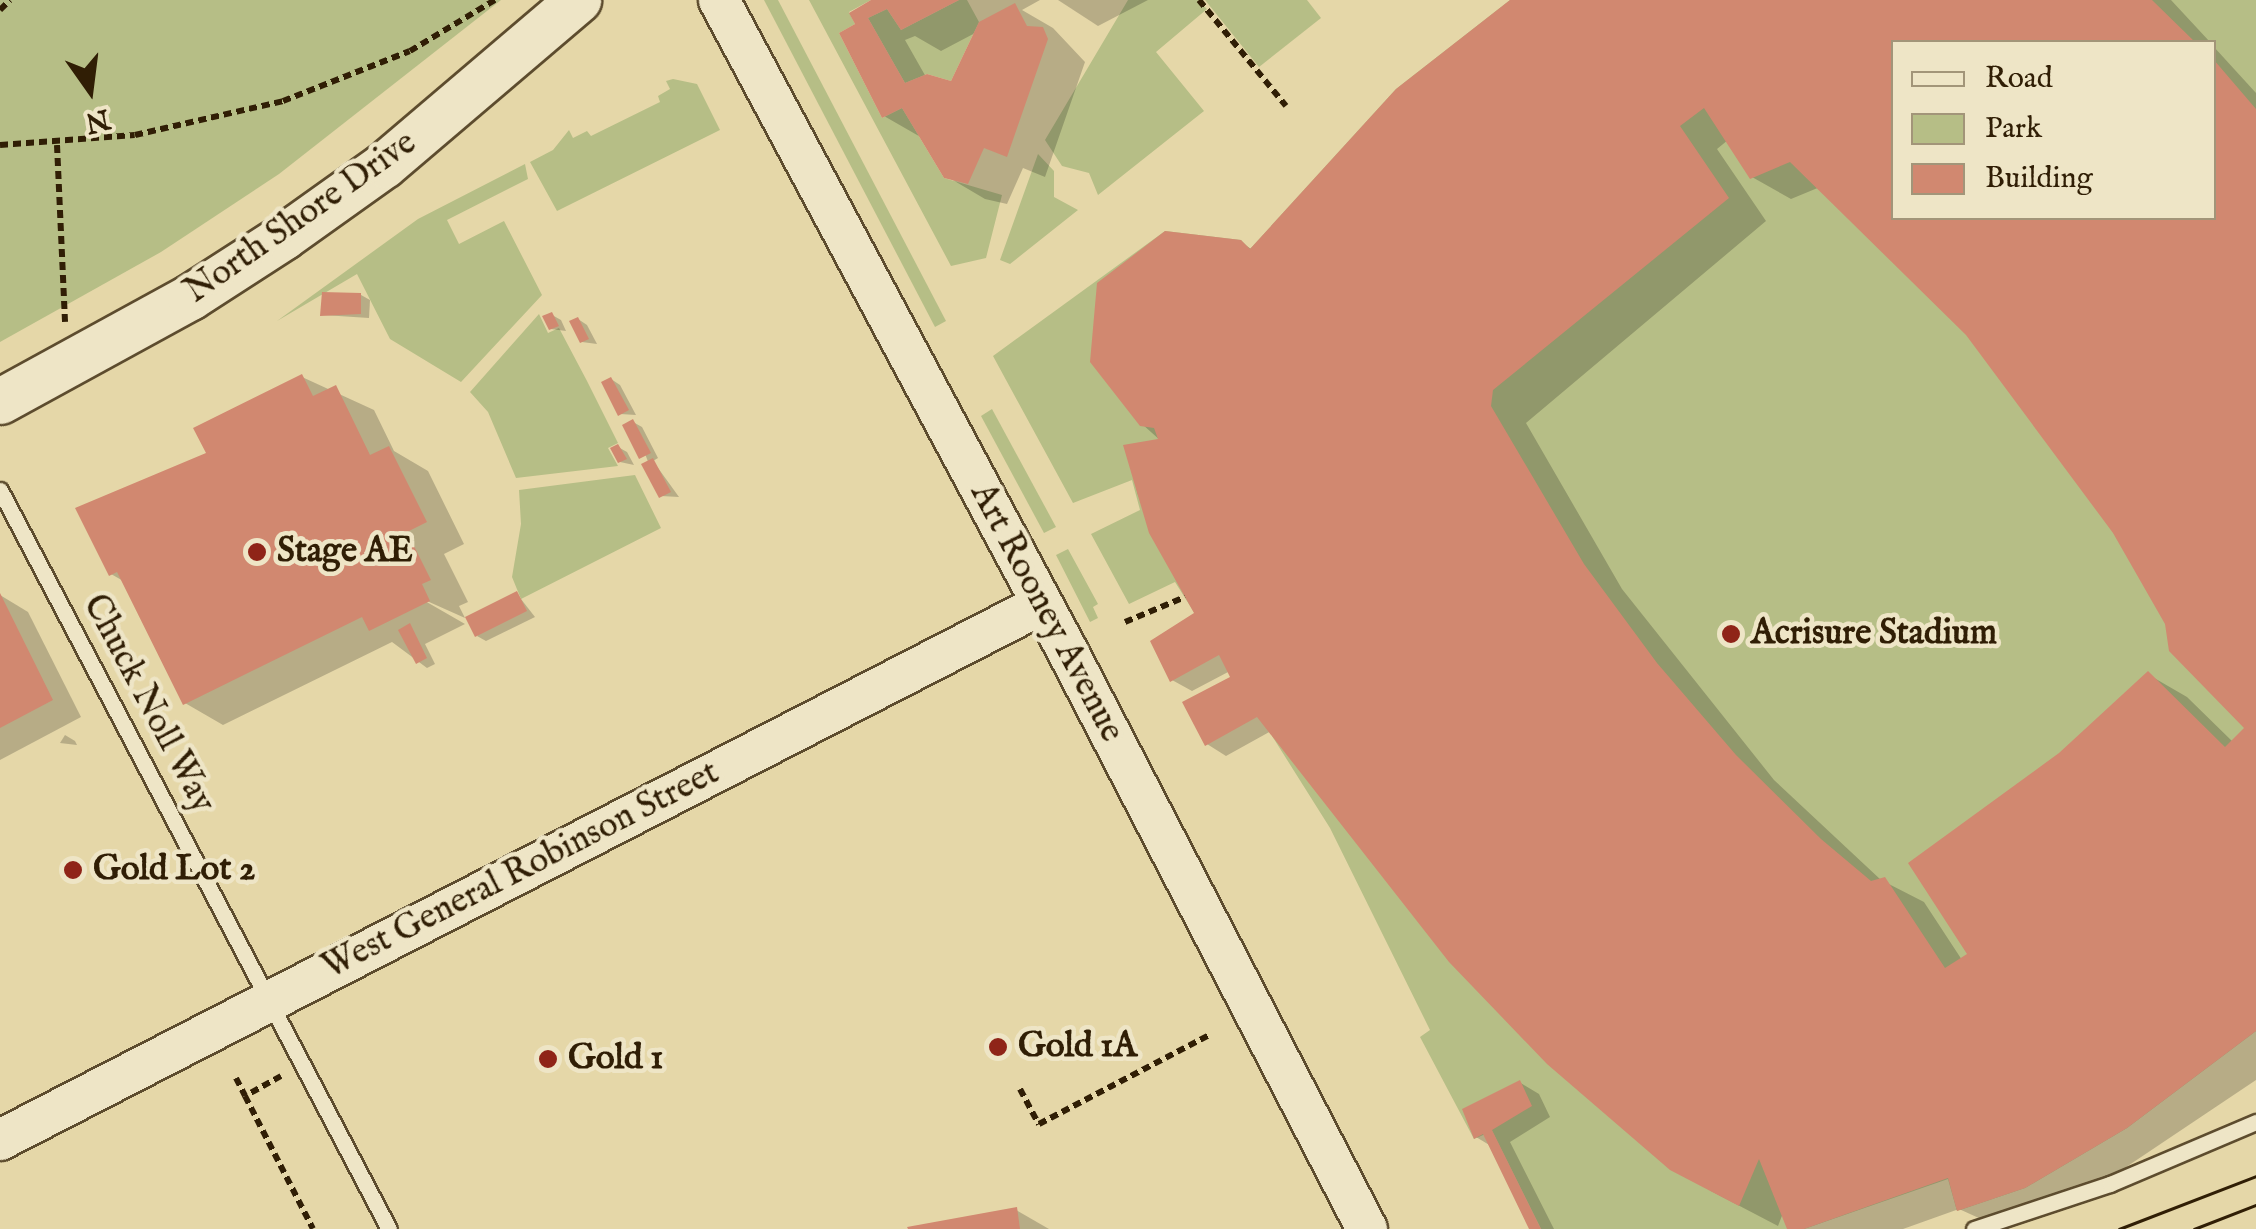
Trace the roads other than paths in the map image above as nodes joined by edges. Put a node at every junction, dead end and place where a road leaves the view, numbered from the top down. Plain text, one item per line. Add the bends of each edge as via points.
1 (578, 0) edge
2 (719, 0) edge
3 (0, 401) edge
4 (0, 490) edge
5 (1042, 604) junction
6 (271, 999) junction
7 (2256, 1122) edge
8 (0, 1140) edge
9 (389, 1229) edge
10 (1367, 1229) edge
11 (1974, 1229) edge

1 - 3 main road, North Shore Drive via 384,165 282,238 190,298
2 - 5 street, Art Rooney Avenue
4 - 6 lane, Chuck Noll Way
5 - 6 street, West General Robinson Street
5 - 10 street, Art Rooney Avenue
6 - 8 street, West General Robinson Street
6 - 9 lane, Chuck Noll Way
7 - 11 lane via 2110,1184

